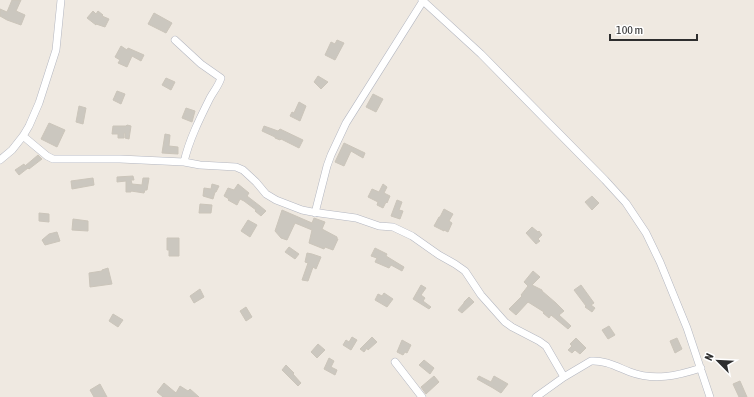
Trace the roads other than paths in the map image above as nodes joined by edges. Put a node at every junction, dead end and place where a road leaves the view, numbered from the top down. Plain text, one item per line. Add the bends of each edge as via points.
1 (61, 0) edge
2 (423, 1) edge
3 (175, 40) dead end
4 (23, 136) junction
5 (0, 160) edge
6 (184, 162) junction
7 (315, 213) junction
8 (395, 362) dead end
9 (701, 368) junction
10 (564, 377) junction
11 (422, 397) edge
12 (536, 397) edge
13 (710, 397) edge

1 - 4 street via 56,50 39,103
2 - 7 street via 346,123 328,166
2 - 9 street via 481,54 626,203 646,233 660,262
3 - 6 street via 221,78 190,143
4 - 5 street
4 - 6 street via 53,159
6 - 7 street via 241,169 273,199
7 - 10 street via 356,218 379,226 393,227 412,236 439,256 455,264 470,277 480,295 505,322 546,346
8 - 11 street
9 - 10 street via 674,376 652,377 608,363 591,361
9 - 13 street
10 - 12 street

